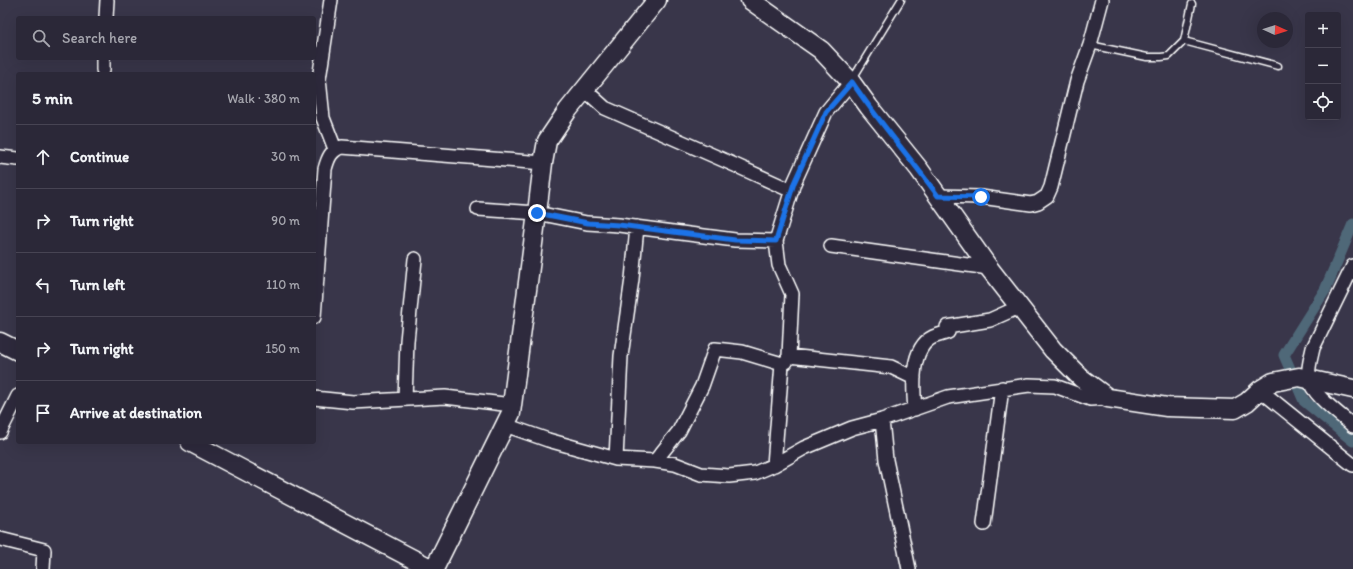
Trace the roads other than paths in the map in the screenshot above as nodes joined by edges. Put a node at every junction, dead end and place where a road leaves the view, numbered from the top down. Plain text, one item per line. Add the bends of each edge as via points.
1 (107, 0) edge
2 (331, 0) edge
3 (656, 0) edge
4 (750, 0) edge
5 (901, 0) edge
6 (1102, 0) edge
7 (1192, 4) dead end
8 (106, 16) edge
9 (1184, 41) junction
10 (1090, 45) junction
11 (1278, 66) dead end
12 (852, 82) junction
13 (584, 90) junction
14 (335, 149) junction
15 (0, 157) edge
16 (16, 159) edge
17 (542, 163) junction
18 (792, 191) junction
19 (938, 196) junction
20 (478, 209) dead end
21 (537, 213) junction
22 (637, 227) junction
23 (776, 241) junction
24 (831, 246) dead end
25 (414, 259) dead end
26 (1353, 266) edge
27 (989, 268) junction
28 (316, 290) edge
29 (1019, 307) junction
30 (0, 342) edge
31 (16, 350) edge
32 (786, 360) junction
33 (914, 378) junction
34 (1304, 378) junction
35 (1266, 386) junction
36 (1002, 388) junction
37 (1353, 389) edge
38 (316, 398) edge
39 (1108, 398) junction
40 (405, 399) junction
41 (16, 400) edge
42 (512, 405) junction
43 (915, 409) junction
44 (882, 420) junction
45 (505, 425) junction
46 (1353, 426) edge
47 (0, 432) edge
48 (208, 446) edge
49 (616, 458) junction
50 (655, 461) junction
51 (774, 465) junction
52 (1353, 465) edge
53 (984, 524) dead end
54 (0, 539) edge
55 (43, 569) edge
56 (433, 569) edge
57 (910, 569) edge

1 - 8 street
2 - 14 street via 319,79 323,118
3 - 13 street
4 - 12 street via 822,50
5 - 12 lane
6 - 10 street
7 - 9 lane
9 - 10 lane via 1169,56 1161,57 1147,57
9 - 11 lane
10 - 19 street via 1077,81 1047,196 1031,204 981,197
12 - 18 street via 826,112
12 - 19 street
13 - 17 street via 547,141
13 - 18 street via 605,108
14 - 17 street via 342,147
14 - 28 street via 325,169
15 - 16 street
17 - 21 street
18 - 23 street
19 - 27 street
20 - 21 street
21 - 22 street via 588,223
21 - 42 street
22 - 23 street via 735,240
22 - 49 street via 621,356
23 - 32 street via 779,265 792,294
24 - 27 street
25 - 40 street via 406,341
26 - 34 street via 1313,348 1310,365
27 - 29 street
29 - 33 street via 990,320 947,330 933,337 924,344 917,360
29 - 39 street via 1053,350 1081,378
30 - 31 street
32 - 33 street via 891,367
32 - 50 street via 715,349 702,386 679,431
32 - 51 street
33 - 43 street
34 - 35 street
34 - 37 street
34 - 46 street via 1316,393
35 - 39 street via 1235,409 1167,407
35 - 52 street
36 - 39 street via 1055,386 1090,399
36 - 43 street via 948,398
36 - 53 street
38 - 40 street via 353,402
40 - 42 street via 444,397
41 - 47 street
42 - 45 street
43 - 44 street
44 - 51 street via 852,428 804,448
44 - 57 street via 886,460
45 - 49 street via 548,440
45 - 56 street
48 - 56 street
49 - 50 street
50 - 51 street via 675,464 701,474 728,476 755,473
54 - 55 street via 44,550

